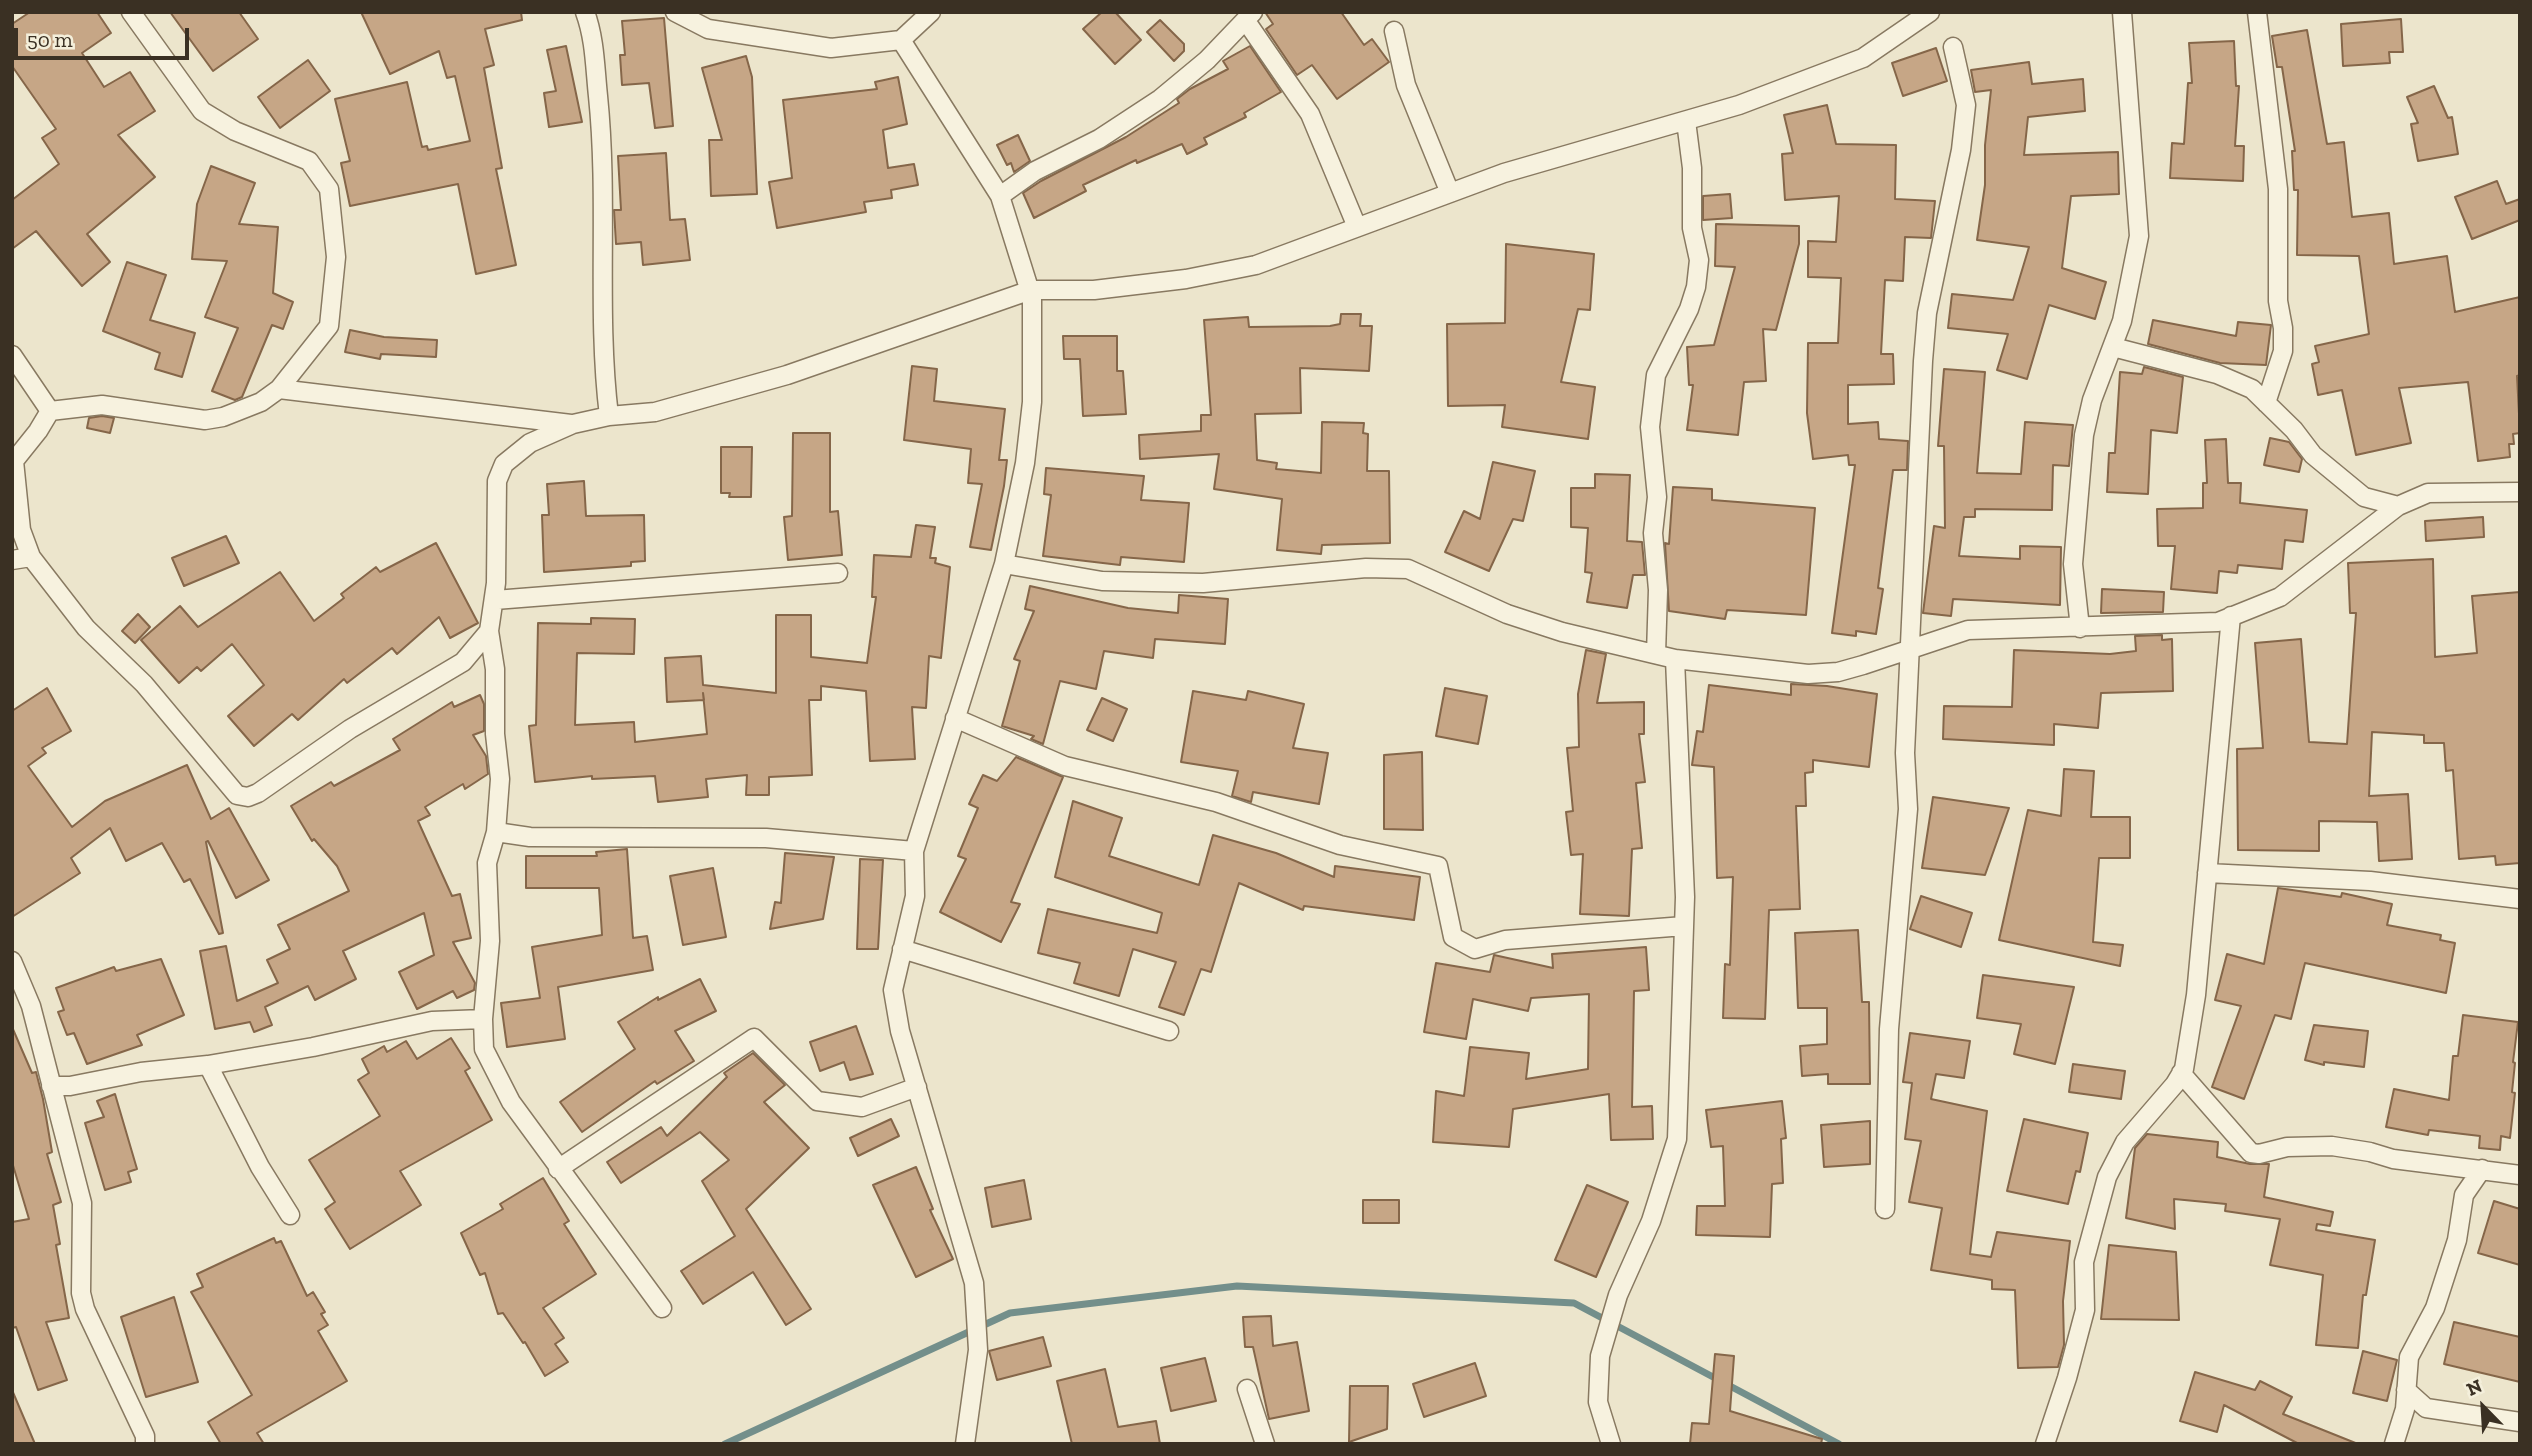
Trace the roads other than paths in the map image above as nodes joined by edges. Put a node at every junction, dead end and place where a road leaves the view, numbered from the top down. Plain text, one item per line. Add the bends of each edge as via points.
1 (131, 12) edge
2 (585, 12) edge
3 (675, 12) edge
4 (931, 12) edge
5 (1930, 12) edge
6 (2122, 12) edge
7 (2257, 12) edge
8 (1250, 16) edge
9 (1394, 30) dead end
10 (901, 40) junction
11 (1952, 47) dead end
12 (1686, 121) junction
13 (1450, 193) junction
14 (1000, 196) junction
15 (1357, 227) junction
16 (1031, 290) junction
17 (2113, 348) junction
18 (12, 355) edge
19 (279, 389) junction
20 (2266, 402) junction
21 (50, 411) junction
22 (609, 416) junction
23 (573, 424) junction
24 (13, 461) edge
25 (2520, 492) edge
26 (2398, 506) junction
27 (31, 556) junction
28 (12, 560) edge
29 (1004, 564) junction
30 (838, 573) dead end
31 (495, 600) junction
32 (2231, 616) junction
33 (2080, 628) junction
34 (489, 631) junction
35 (1909, 648) junction
36 (1656, 654) junction
37 (1675, 659) junction
38 (463, 662) junction
39 (495, 669) junction
40 (955, 718) junction
41 (496, 832) junction
42 (914, 851) junction
43 (2207, 873) junction
44 (2520, 899) edge
45 (1684, 926) junction
46 (902, 949) junction
47 (12, 961) edge
48 (483, 1019) junction
49 (1169, 1031) dead end
50 (208, 1065) junction
51 (2181, 1073) junction
52 (51, 1086) junction
53 (917, 1087) junction
54 (558, 1169) junction
55 (2482, 1169) junction
56 (2520, 1175) edge
57 (1885, 1209) dead end
58 (290, 1215) dead end
59 (662, 1308) dead end
60 (1247, 1389) dead end
61 (2406, 1390) junction
62 (2520, 1422) edge
63 (145, 1444) edge
64 (965, 1444) edge
65 (1265, 1444) edge
66 (1611, 1444) edge
67 (2045, 1444) edge
68 (2394, 1444) edge

1 - 19 street via 202,111 234,131 309,161 330,189 336,257 329,326
2 - 22 street via 593,44 602,138 601,355
3 - 10 street via 708,29 831,48
4 - 10 street
5 - 12 street via 1863,58
6 - 17 street via 2138,236
7 - 20 street via 2278,189 2278,301 2283,328 2283,351
8 - 14 street via 1160,99
8 - 15 street via 1310,114
9 - 13 street via 1406,85
10 - 14 street
11 - 35 street via 1966,105 1927,313
12 - 13 street
12 - 36 street via 1692,228 1699,260 1689,309 1656,376 1650,427 1657,497 1653,533 1658,590
13 - 15 street
14 - 16 street
15 - 16 street via 1255,265 1186,279 1094,290
16 - 22 street via 787,375 655,412
16 - 29 street via 1032,402
17 - 20 street via 2217,374
17 - 33 street via 2084,435 2073,564
18 - 21 street
19 - 21 street via 243,410 205,420 102,405
19 - 23 street
20 - 26 street via 2313,454 2364,496
21 - 24 street
22 - 23 street
23 - 31 street via 530,443 504,464 497,481
24 - 27 street via 21,530
25 - 26 street via 2428,493
26 - 32 street via 2280,597
27 - 28 street
27 - 38 street via 86,628 144,684 242,797 258,793 350,729
29 - 36 street via 1102,582 1203,583 1366,568 1408,569 1530,623
29 - 40 street
30 - 31 street
31 - 34 street
32 - 33 street via 2218,622
32 - 43 street
33 - 35 street via 1968,630
34 - 38 street
34 - 39 street
35 - 37 street via 1838,672 1808,674
35 - 57 street via 1908,809 1889,1029
36 - 37 street
37 - 45 street
38 - 39 street
39 - 41 street via 500,779
40 - 42 street
40 - 45 street via 1065,766 1216,802 1340,845 1438,866 1453,937 1475,948 1505,940
41 - 42 street via 530,837 765,838
41 - 48 street via 487,863 490,941
42 - 46 street via 915,896
43 - 44 street via 2370,881
43 - 51 street via 2196,995
45 - 66 street via 1677,1139 1651,1221 1618,1295 1597,1377 1598,1402
46 - 49 street
46 - 53 street via 893,990
47 - 52 street via 31,1006
48 - 50 street via 432,1021
48 - 54 street via 484,1049 511,1102
50 - 52 street
50 - 58 street
51 - 55 street via 2251,1153 2332,1146 2393,1159
51 - 67 street via 2125,1142 2107,1177 2084,1262 2085,1310
52 - 63 street via 82,1203 81,1293 85,1309
53 - 54 street via 862,1107 817,1101 754,1038
53 - 64 street via 974,1283 978,1350
54 - 59 street
55 - 56 street
55 - 61 street via 2464,1195 2457,1240 2435,1308 2409,1357
60 - 65 street
61 - 62 street via 2426,1408
61 - 68 street

